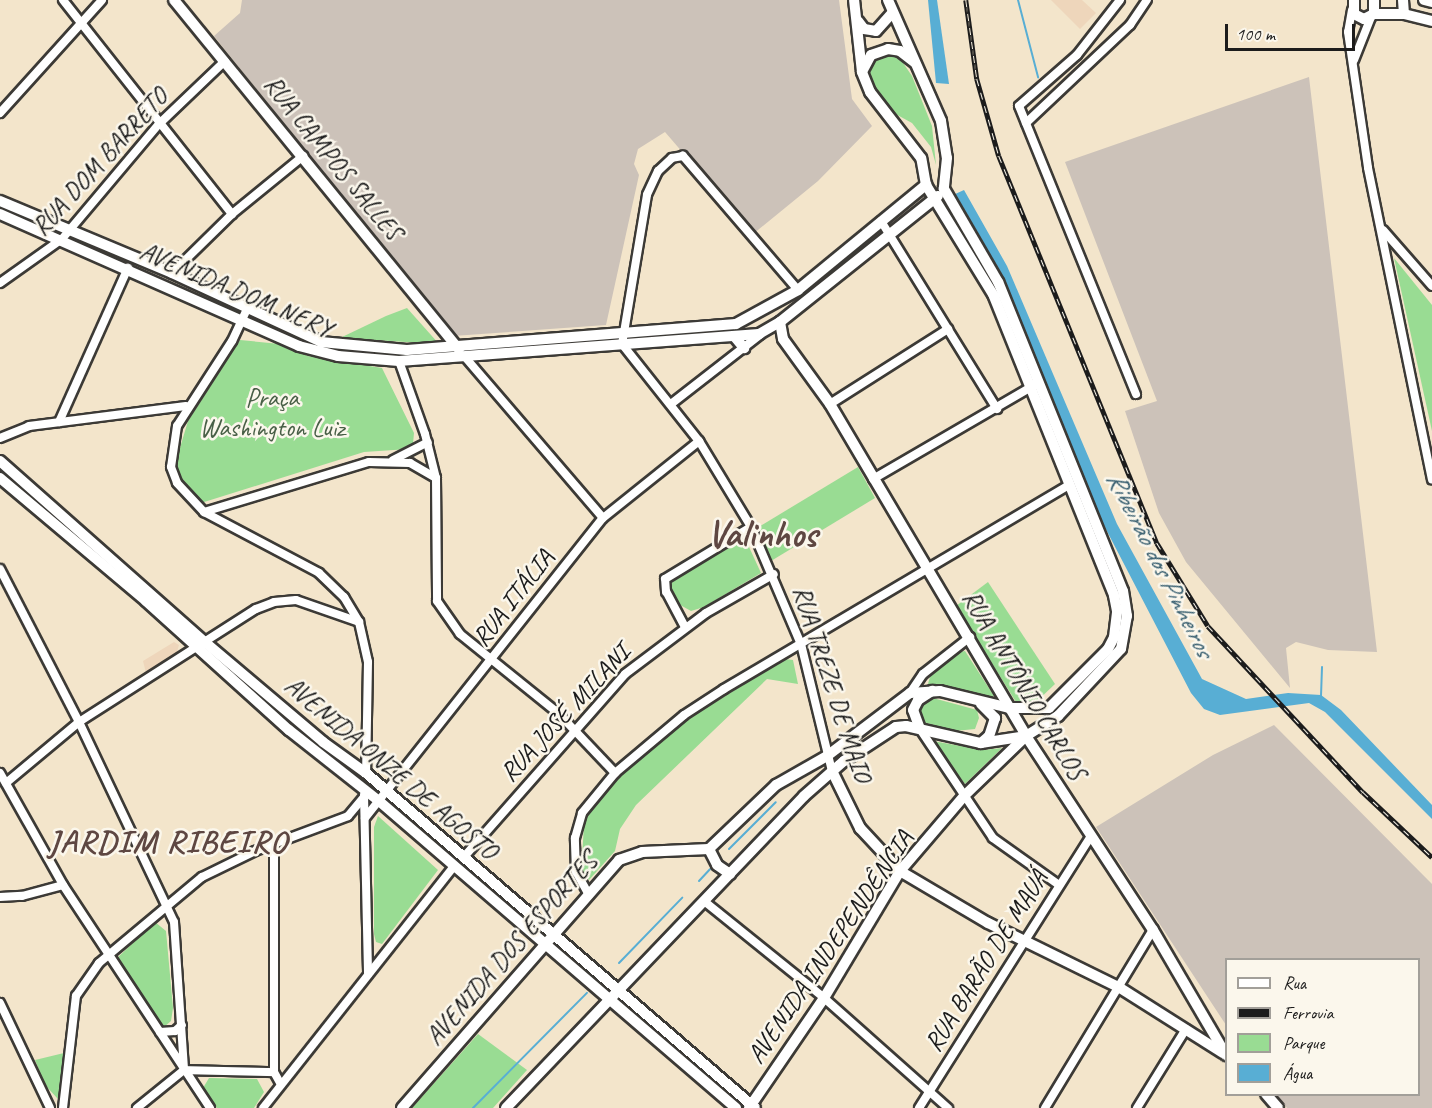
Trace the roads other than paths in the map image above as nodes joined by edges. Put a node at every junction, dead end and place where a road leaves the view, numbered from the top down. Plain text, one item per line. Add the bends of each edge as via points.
1 (63, 0) edge
2 (102, 0) edge
3 (174, 0) edge
4 (854, 0) edge
5 (888, 0) edge
6 (1120, 0) edge
7 (1147, 0) edge
8 (1374, 0) edge
9 (1403, 0) edge
10 (1424, 0) edge
11 (1432, 2) edge
12 (1353, 5) edge
13 (893, 12) junction
14 (1404, 14) junction
15 (1372, 16) junction
16 (858, 21) junction
17 (1432, 21) edge
18 (82, 23) junction
19 (225, 61) junction
20 (914, 62) junction
21 (1353, 64) junction
22 (862, 72) junction
23 (0, 113) edge
24 (1026, 123) junction
25 (159, 124) junction
26 (303, 156) junction
27 (926, 185) junction
28 (944, 189) junction
29 (934, 199) junction
30 (0, 201) edge
31 (0, 214) edge
32 (232, 214) junction
33 (881, 221) junction
34 (1383, 230) junction
35 (890, 232) junction
36 (66, 235) junction
37 (128, 268) junction
38 (172, 273) junction
39 (0, 283) edge
40 (1432, 286) edge
41 (798, 290) junction
42 (245, 315) junction
43 (747, 321) junction
44 (780, 322) junction
45 (948, 329) junction
46 (764, 332) junction
47 (734, 336) junction
48 (622, 339) junction
49 (783, 339) junction
50 (456, 346) junction
51 (744, 348) junction
52 (465, 357) junction
53 (399, 361) junction
54 (1035, 384) junction
55 (1136, 394) dead end
56 (671, 404) junction
57 (830, 404) junction
58 (186, 406) junction
59 (997, 409) junction
60 (58, 422) junction
61 (0, 438) edge
62 (699, 441) junction
63 (428, 442) junction
64 (392, 460) junction
65 (0, 461) edge
66 (0, 478) edge
67 (436, 478) junction
68 (1432, 478) edge
69 (873, 479) junction
70 (1069, 485) junction
71 (204, 512) junction
72 (603, 518) junction
73 (752, 527) junction
74 (0, 569) edge
75 (928, 569) junction
76 (774, 574) junction
77 (359, 622) junction
78 (685, 627) junction
79 (970, 637) junction
80 (206, 643) junction
81 (801, 644) junction
82 (195, 647) junction
83 (491, 660) junction
84 (932, 691) junction
85 (910, 693) junction
86 (978, 701) junction
87 (1009, 708) junction
88 (79, 722) junction
89 (574, 729) junction
90 (920, 729) junction
91 (1026, 736) junction
92 (981, 743) junction
93 (827, 756) junction
94 (832, 771) junction
95 (0, 773) edge
96 (366, 773) junction
97 (615, 773) junction
98 (6, 783) junction
99 (387, 791) junction
100 (364, 793) junction
101 (965, 795) junction
102 (379, 801) junction
103 (348, 816) junction
104 (365, 818) junction
105 (1090, 837) junction
106 (274, 845) junction
107 (709, 849) junction
108 (463, 858) junction
109 (453, 867) junction
110 (900, 872) junction
111 (730, 874) junction
112 (63, 885) junction
113 (1059, 885) junction
114 (589, 895) junction
115 (0, 897) edge
116 (704, 901) junction
117 (167, 905) junction
118 (1153, 930) junction
119 (554, 935) junction
120 (1026, 940) junction
121 (546, 944) junction
122 (110, 954) junction
123 (368, 974) junction
124 (618, 988) junction
125 (1120, 988) junction
126 (609, 998) junction
127 (824, 998) junction
128 (0, 1003) edge
129 (1201, 1013) junction
130 (182, 1025) junction
131 (1182, 1027) junction
132 (160, 1032) junction
133 (1225, 1053) edge
134 (1225, 1054) edge
135 (184, 1070) junction
136 (274, 1072) junction
137 (280, 1083) junction
138 (929, 1092) junction
139 (1267, 1096) edge
140 (511, 1106) edge
141 (752, 1107) edge
142 (50, 1108) edge
143 (63, 1108) edge
144 (136, 1108) edge
145 (210, 1108) edge
146 (263, 1108) edge
147 (402, 1108) edge
148 (736, 1108) edge
149 (919, 1108) edge
150 (948, 1108) edge
151 (1045, 1108) edge
152 (1137, 1108) edge
153 (1278, 1108) edge

1 - 18 street
2 - 18 street
3 - 19 main road, RUA CAMPOS SALLES
4 - 16 main road
5 - 13 main road
6 - 24 street via 1077,55 1021,103
7 - 24 street via 1130,25
8 - 15 main road
9 - 14 main road
10 - 11 main road
12 - 15 main road via 1360,18
12 - 21 street via 1348,32
13 - 16 main road via 876,31 864,28
13 - 20 main road
14 - 15 main road
14 - 17 main road
15 - 21 street
16 - 22 main road
18 - 23 street
18 - 25 street
19 - 25 street, RUA DOM BARRETO
19 - 26 main road, RUA CAMPOS SALLES
20 - 22 main road via 900,51 888,49 871,55
20 - 28 main road via 929,90 945,139
21 - 34 street via 1368,168
22 - 27 main road via 878,105 921,159
24 - 55 street
25 - 32 street
25 - 36 street, RUA DOM BARRETO
26 - 32 street
26 - 50 main road, RUA CAMPOS SALLES
27 - 29 main road
27 - 33 main road
28 - 29 main road
28 - 54 main road via 998,282
29 - 35 main road
29 - 54 main road via 994,296
30 - 36 main road, AVENIDA DOM NERY
31 - 36 main road, AVENIDA DOM NERY
32 - 38 street
33 - 35 street
33 - 41 main road
34 - 40 street
34 - 68 street
35 - 44 main road
35 - 45 street
36 - 37 main road, AVENIDA DOM NERY
36 - 38 main road, AVENIDA DOM NERY
36 - 39 street, RUA DOM BARRETO
37 - 42 main road, AVENIDA DOM NERY
37 - 60 street
38 - 42 main road, AVENIDA DOM NERY
41 - 43 main road
41 - 48 street via 683,156 672,158 658,171 647,195
42 - 50 main road, AVENIDA DOM NERY via 321,342 348,347 407,350
42 - 53 main road, AVENIDA DOM NERY via 317,352
42 - 58 street via 223,356
43 - 46 main road
43 - 48 main road
44 - 46 main road
44 - 49 main road, RUA ANTÔNIO CARLOS
45 - 57 street
45 - 59 street
46 - 47 main road
46 - 49 main road
46 - 51 street
47 - 48 main road
47 - 51 main road
48 - 50 main road, AVENIDA DOM NERY
48 - 52 main road, AVENIDA DOM NERY
48 - 56 street, RUA TREZE DE MAIO
49 - 57 main road, RUA ANTÔNIO CARLOS
50 - 52 main road, RUA CAMPOS SALLES
51 - 56 street
52 - 53 main road, AVENIDA DOM NERY
52 - 72 street
53 - 63 street
54 - 59 street
54 - 70 main road
54 - 91 main road via 1123,591 1127,616 1121,649 1105,670 1058,716
56 - 62 street, RUA TREZE DE MAIO
57 - 69 main road, RUA ANTÔNIO CARLOS
58 - 60 street
58 - 71 street via 177,426 171,467 177,483
59 - 69 street
60 - 61 street via 29,426
62 - 72 street, RUA ITÁLIA
62 - 73 street, RUA TREZE DE MAIO
63 - 64 street
63 - 67 street
64 - 67 street via 426,469
64 - 71 street via 356,465
65 - 80 main road, AVENIDA ONZE DE AGOSTO
66 - 82 main road, AVENIDA ONZE DE AGOSTO
67 - 83 street via 437,601 460,634
69 - 75 main road, RUA ANTÔNIO CARLOS
70 - 75 street
70 - 87 main road via 1114,595 1114,637 1108,649 1048,708
71 - 77 street via 320,573 333,583
72 - 83 street, RUA ITÁLIA
73 - 76 street, RUA TREZE DE MAIO
73 - 78 street via 666,579 666,592
74 - 88 street
75 - 79 main road, RUA ANTÔNIO CARLOS
75 - 81 street
76 - 78 street, RUA JOSÉ MILANI
76 - 81 street, RUA TREZE DE MAIO
77 - 80 street via 322,606 296,600 274,602 256,609
77 - 96 street via 368,662
78 - 89 street, RUA JOSÉ MILANI via 625,674
79 - 85 street via 922,674
79 - 87 main road, RUA ANTÔNIO CARLOS
80 - 82 street
80 - 96 main road, AVENIDA ONZE DE AGOSTO via 323,742
81 - 93 street, RUA TREZE DE MAIO
81 - 97 street via 684,715
82 - 88 street
82 - 100 main road, AVENIDA ONZE DE AGOSTO
83 - 89 street
83 - 99 street, RUA ITÁLIA
84 - 85 main road
84 - 86 main road
84 - 90 main road via 918,700 912,710
85 - 93 main road
86 - 87 main road
86 - 92 main road via 995,718 989,736
87 - 91 main road, RUA ANTÔNIO CARLOS
88 - 98 street
88 - 117 street
89 - 97 street
89 - 108 street, RUA JOSÉ MILANI
90 - 92 main road
90 - 94 main road via 906,726 885,732
90 - 101 street
91 - 92 main road
91 - 101 main road, AVENIDA INDEPENDÊNCIA
91 - 105 main road, RUA ANTÔNIO CARLOS
93 - 94 street, RUA TREZE DE MAIO
93 - 107 main road via 776,785
94 - 110 main road, RUA TREZE DE MAIO via 860,828
94 - 111 main road
95 - 98 street
96 - 99 main road, AVENIDA ONZE DE AGOSTO
97 - 114 street via 582,813 575,838 576,872
98 - 112 street
99 - 102 street, RUA ITÁLIA
99 - 108 main road, AVENIDA ONZE DE AGOSTO
100 - 102 main road, AVENIDA ONZE DE AGOSTO
100 - 103 street
100 - 104 street
101 - 110 main road, AVENIDA INDEPENDÊNCIA
101 - 113 street via 1005,850
102 - 104 street, RUA ITÁLIA
102 - 109 main road, AVENIDA ONZE DE AGOSTO
103 - 104 street
103 - 106 street
104 - 123 street
105 - 113 street, RUA BARÃO DE MAUÁ
105 - 118 main road, RUA ANTÔNIO CARLOS
106 - 117 street via 202,877
106 - 136 street
107 - 111 main road via 712,860
107 - 114 main road, AVENIDA DOS ESPORTES via 630,854 619,860
108 - 119 main road, AVENIDA ONZE DE AGOSTO
109 - 121 main road, AVENIDA ONZE DE AGOSTO
109 - 123 street
110 - 120 main road, RUA TREZE DE MAIO
110 - 127 main road, AVENIDA INDEPENDÊNCIA
111 - 116 main road
112 - 115 street via 22,896
112 - 122 street
113 - 120 street, RUA BARÃO DE MAUÁ
114 - 119 main road, AVENIDA DOS ESPORTES
116 - 124 main road
116 - 127 street
117 - 122 street
117 - 130 street via 178,941
118 - 125 street
118 - 129 main road, RUA ANTÔNIO CARLOS
119 - 121 main road, AVENIDA DOS ESPORTES
119 - 124 main road, AVENIDA ONZE DE AGOSTO
120 - 125 main road, RUA TREZE DE MAIO
120 - 138 street, RUA BARÃO DE MAUÁ
121 - 126 main road, AVENIDA ONZE DE AGOSTO
121 - 147 main road, AVENIDA DOS ESPORTES
122 - 132 street
122 - 143 street via 88,976 76,996
123 - 137 street
124 - 126 main road
124 - 141 main road, AVENIDA ONZE DE AGOSTO
125 - 131 main road, RUA TREZE DE MAIO
125 - 151 street
126 - 140 main road
126 - 148 main road, AVENIDA ONZE DE AGOSTO
127 - 138 street
127 - 141 main road, AVENIDA INDEPENDÊNCIA
128 - 142 street
129 - 131 main road via 1194,1025
129 - 133 main road, RUA ANTÔNIO CARLOS
130 - 132 street via 175,1031
130 - 135 street
131 - 134 main road, RUA TREZE DE MAIO
131 - 152 street
132 - 135 street
135 - 136 street
135 - 144 street
135 - 145 street
136 - 137 street
137 - 146 street
138 - 149 street, RUA BARÃO DE MAUÁ
138 - 150 street
139 - 153 main road

